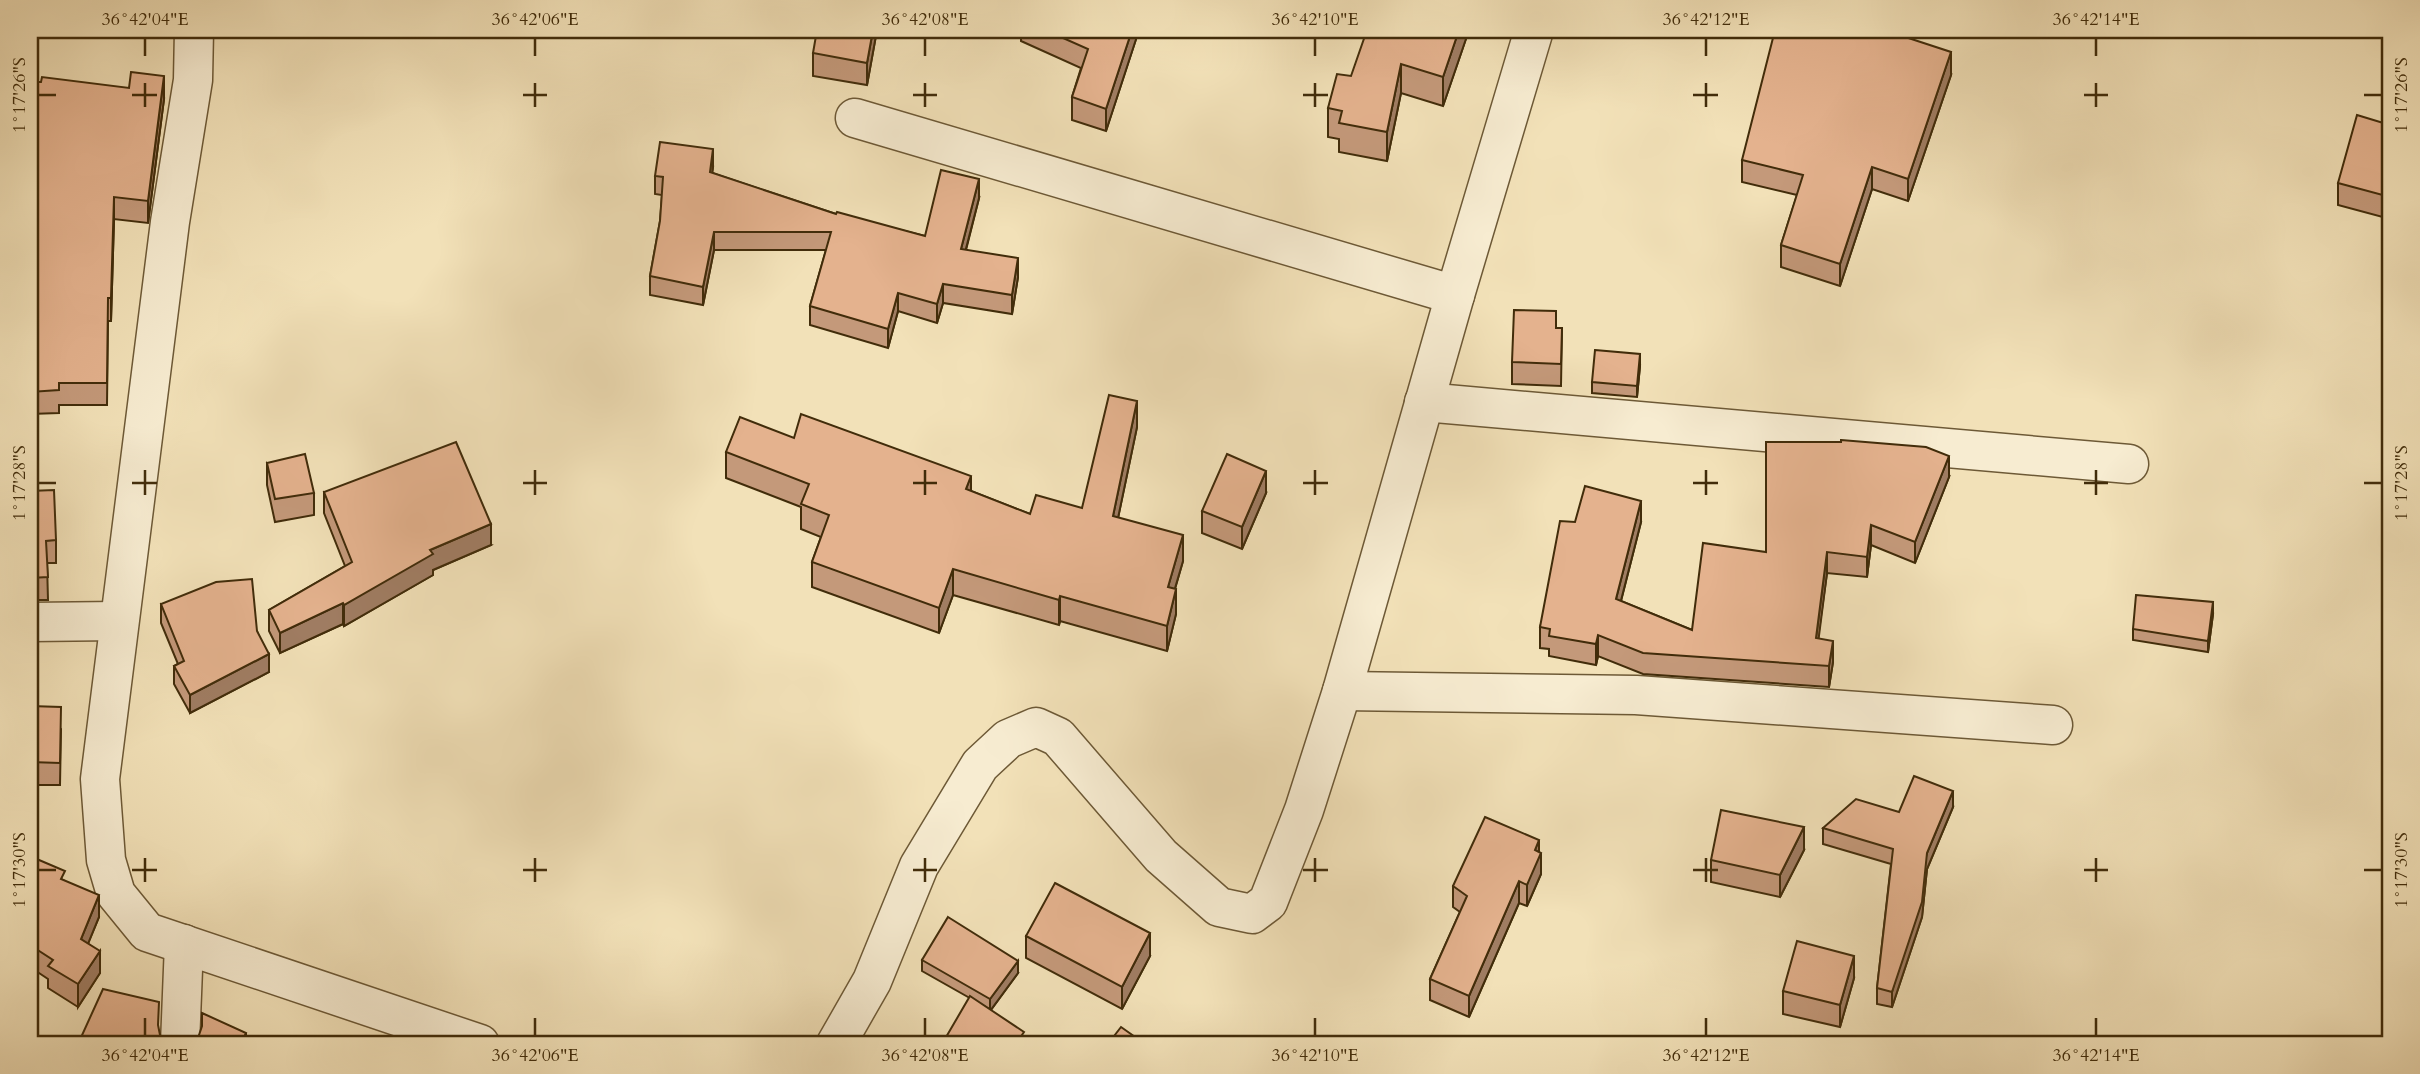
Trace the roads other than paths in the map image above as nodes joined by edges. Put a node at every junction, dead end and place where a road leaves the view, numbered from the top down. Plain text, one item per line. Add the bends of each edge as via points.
1 (194, 30) edge
2 (1534, 30) edge
3 (855, 118) dead end
4 (1455, 295) junction
5 (1424, 401) junction
6 (2129, 464) dead end
7 (118, 621) junction
8 (30, 622) edge
9 (1342, 691) junction
10 (2053, 725) dead end
11 (184, 944) junction
12 (180, 1044) edge
13 (480, 1044) edge
14 (836, 1044) edge

1 - 7 street via 193,80
2 - 4 street
3 - 4 street
4 - 5 street
5 - 6 street
5 - 9 street
7 - 8 street
7 - 11 street via 100,779 106,860 116,894 147,932
9 - 10 street via 1636,695
9 - 14 street via 1290,850 1268,902 1252,914 1219,907 1161,856 1058,737 1036,727 1008,738 981,765 919,866 872,981
11 - 12 street
11 - 13 street

